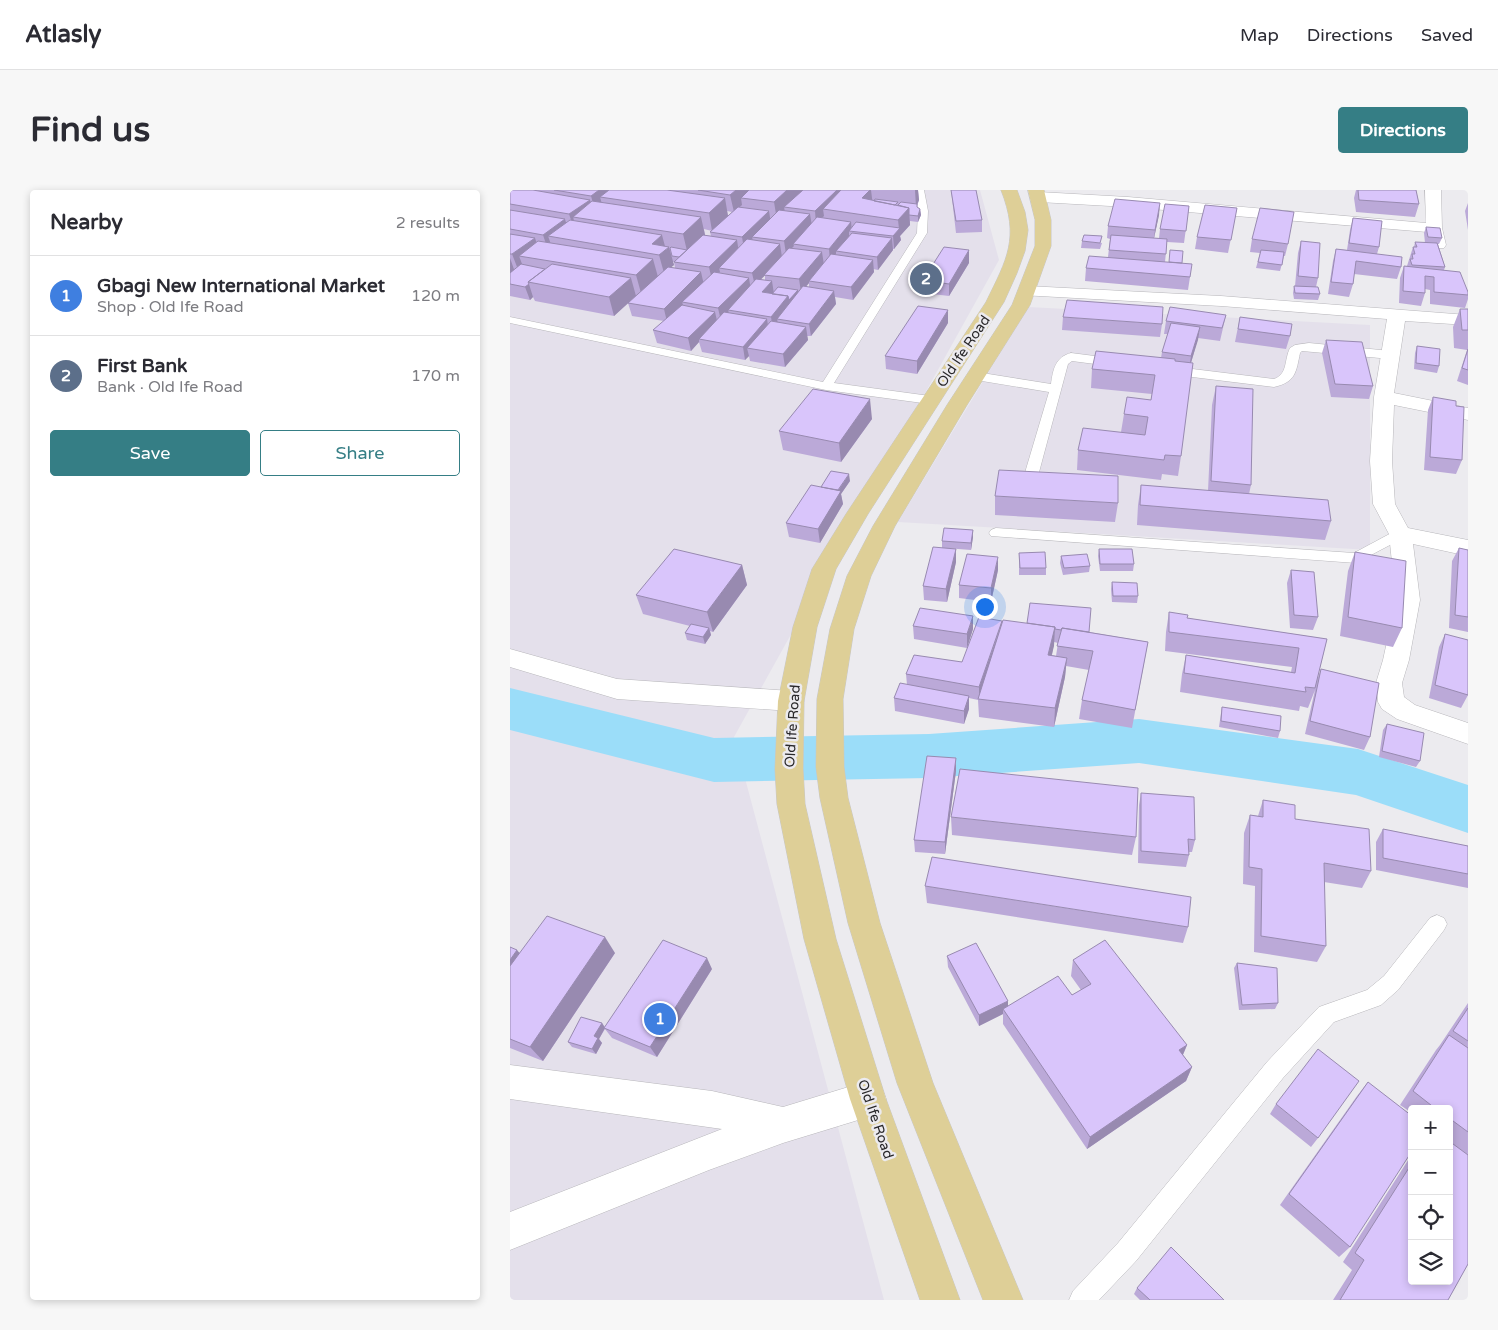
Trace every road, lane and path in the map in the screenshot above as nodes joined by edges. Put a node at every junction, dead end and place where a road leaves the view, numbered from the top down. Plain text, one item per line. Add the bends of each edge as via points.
1 (919, 190) edge
2 (1009, 190) edge
3 (1433, 190) edge
4 (1038, 194) edge
5 (1434, 228) junction
6 (1443, 264) edge
7 (1027, 291) junction
8 (1452, 301) edge
9 (1397, 315) junction
10 (1462, 319) edge
11 (510, 320) edge
12 (1391, 355) junction
13 (1129, 364) edge
14 (1158, 368) edge
15 (976, 376) junction
16 (826, 386) junction
17 (1056, 389) junction
18 (1384, 397) junction
19 (930, 400) junction
20 (1468, 414) edge
21 (1031, 476) edge
22 (996, 533) dead end
23 (1400, 534) junction
24 (1468, 548) edge
25 (824, 570) junction
26 (859, 576) junction
27 (510, 658) edge
28 (791, 701) junction
29 (1468, 734) edge
30 (831, 767) junction
31 (791, 804) junction
32 (1437, 924) dead end
33 (510, 1082) edge
34 (868, 1099) junction
35 (783, 1125) junction
36 (510, 1231) edge
37 (940, 1300) edge
38 (1003, 1300) edge
39 (1082, 1300) edge

1 - 16 lane via 923,211 922,233
2 - 19 main road, Old Ife Road via 1020,220 1013,260 995,302
3 - 5 street
4 - 5 street
4 - 7 main road, Old Ife Road via 1043,246
5 - 6 street
7 - 9 street via 1220,301
7 - 15 main road, Old Ife Road
8 - 10 street
9 - 10 street
9 - 12 street
11 - 16 lane
12 - 14 lane via 1299,348 1294,351 1287,378 1274,383
12 - 18 street
13 - 17 lane via 1065,359
15 - 17 lane
15 - 26 main road, Old Ife Road via 884,526
16 - 19 lane
17 - 21 lane
18 - 20 street
18 - 23 street via 1381,461 1384,504
19 - 25 main road, Old Ife Road
22 - 23 lane via 1356,558
23 - 24 street
23 - 29 street via 1408,600 1389,683 1391,702 1406,712
25 - 26 main road
25 - 28 main road, Old Ife Road via 805,627
26 - 30 main road, Old Ife Road via 842,629 830,699
27 - 28 street via 616,689
28 - 31 main road, Old Ife Road
30 - 31 main road
30 - 38 main road, Old Ife Road via 864,923 915,1083
31 - 34 main road, Old Ife Road via 820,939
32 - 39 lane via 1391,983 1374,998 1327,1014 1320,1021 1275,1070 1127,1252
33 - 35 street via 712,1109
34 - 35 street
34 - 37 main road, Old Ife Road
35 - 36 street

